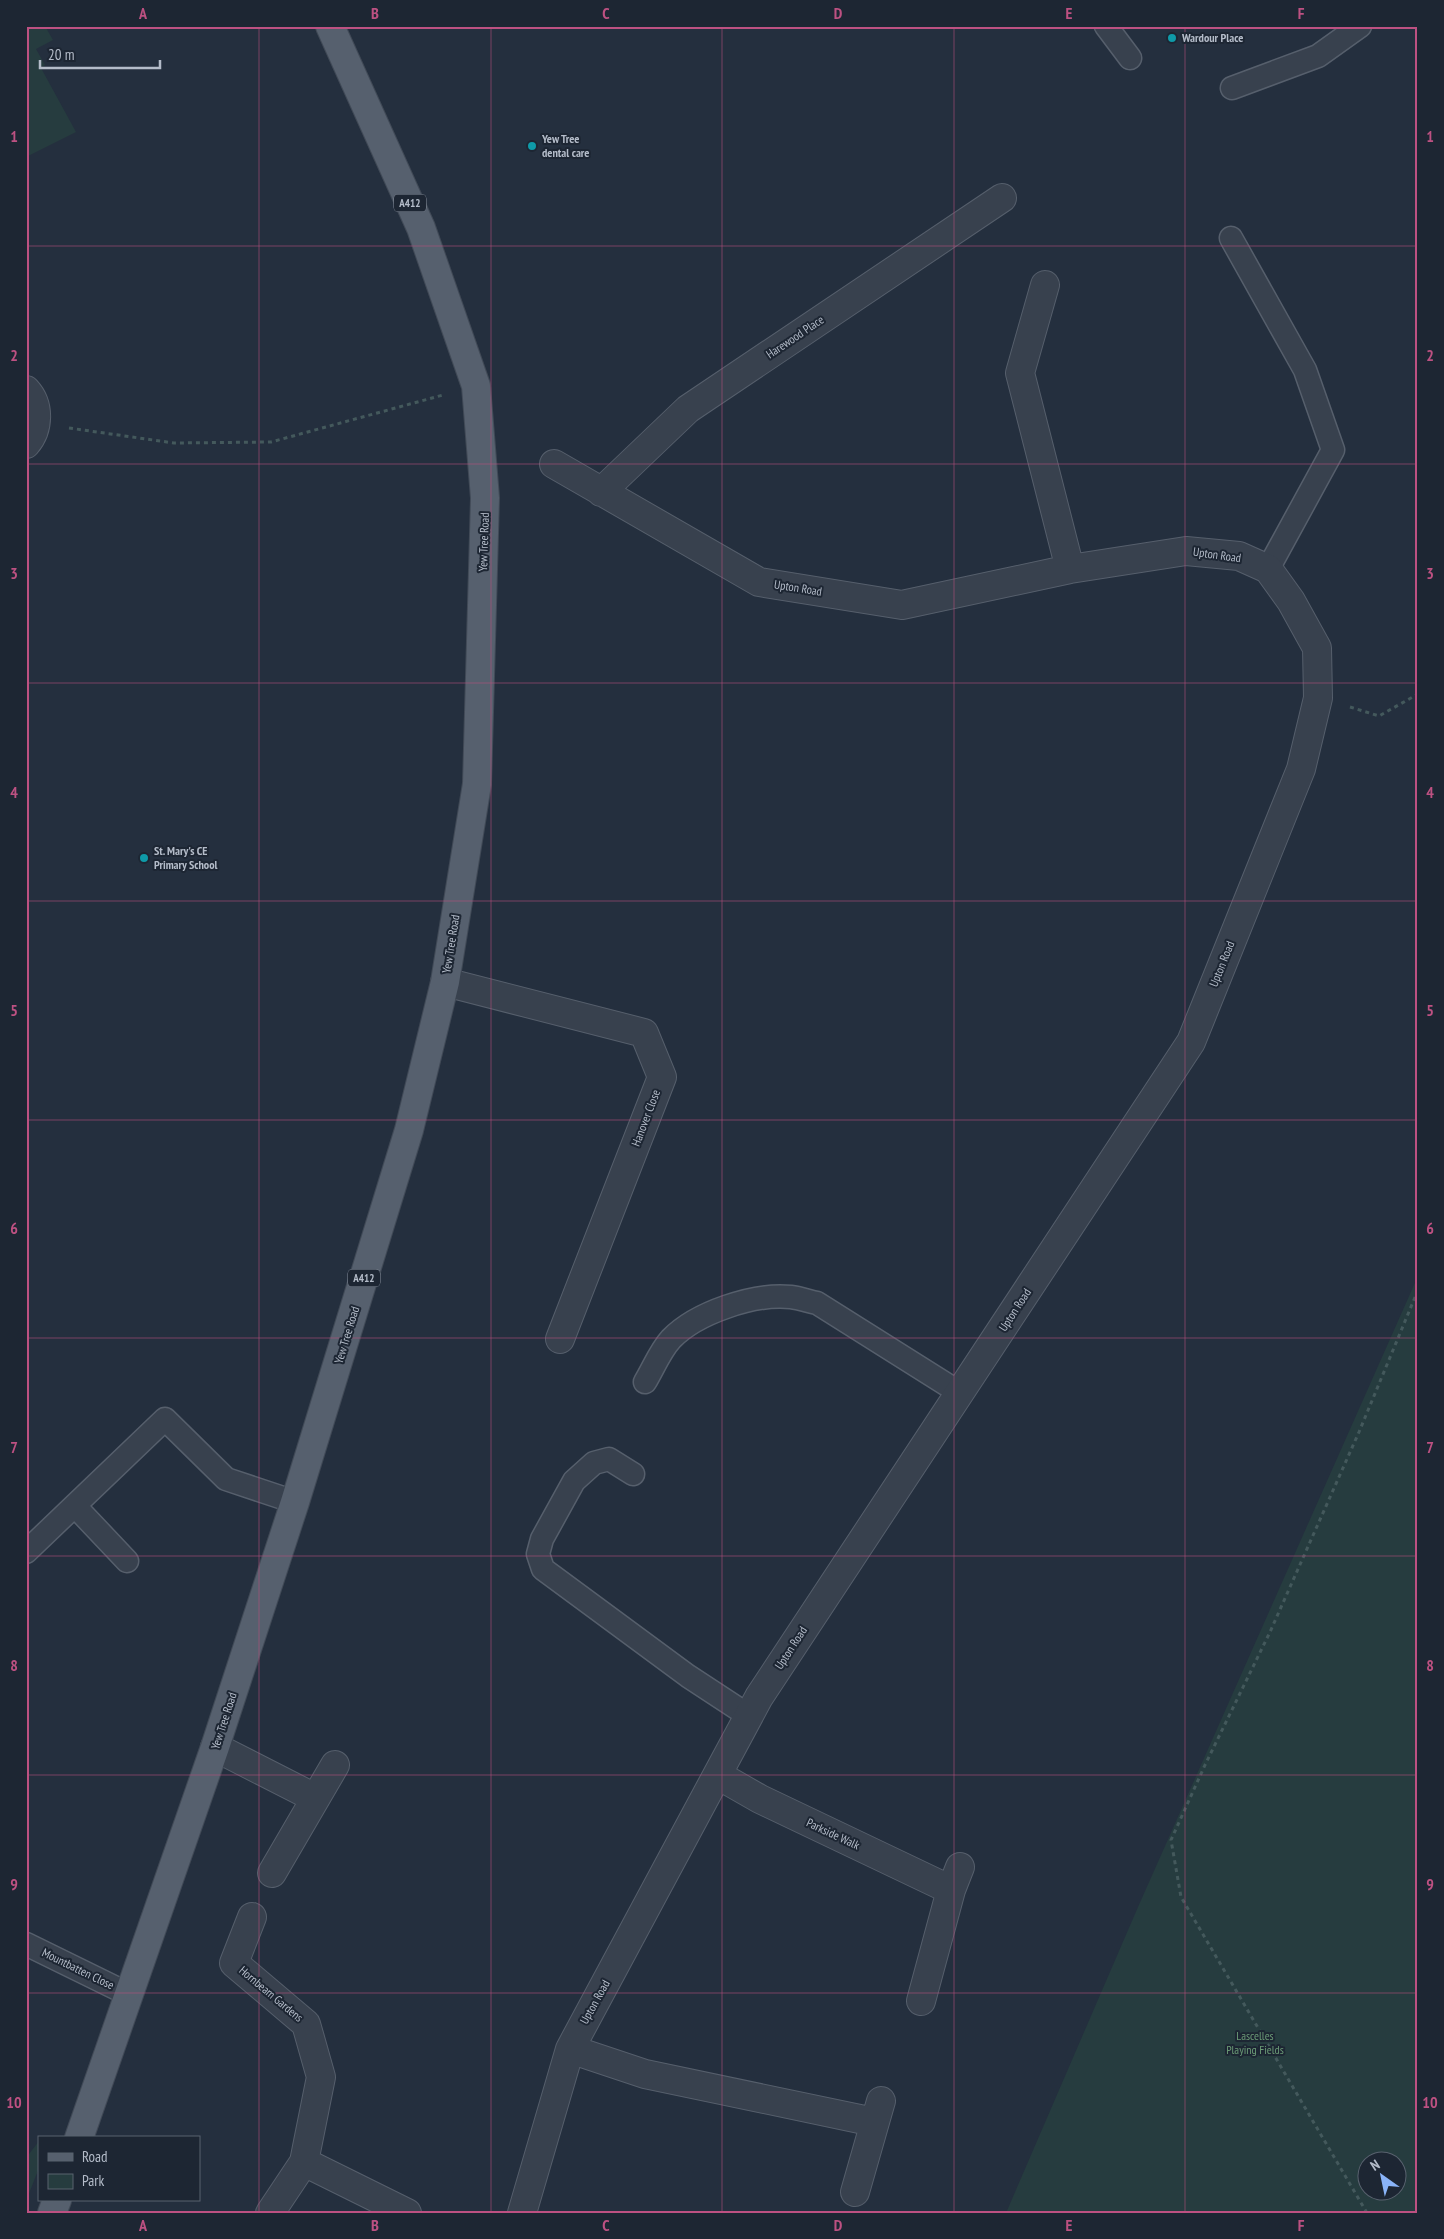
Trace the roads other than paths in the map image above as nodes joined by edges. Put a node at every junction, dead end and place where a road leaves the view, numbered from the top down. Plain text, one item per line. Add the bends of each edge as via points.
1 (1106, 26) edge
2 (1360, 26) edge
3 (336, 28) edge
4 (1130, 58) dead end
5 (1232, 88) dead end
6 (1002, 198) dead end
7 (1231, 238) dead end
8 (1045, 286) dead end
9 (26, 390) edge
10 (31, 434) edge
11 (554, 464) dead end
12 (601, 492) junction
13 (1070, 569) junction
14 (1268, 569) junction
15 (445, 982) junction
16 (560, 1339) dead end
17 (645, 1382) dead end
18 (960, 1393) junction
19 (633, 1474) dead end
20 (296, 1502) junction
21 (75, 1506) junction
22 (26, 1552) edge
23 (126, 1561) dead end
24 (749, 1716) junction
25 (215, 1747) junction
26 (335, 1765) dead end
27 (718, 1774) junction
28 (315, 1798) junction
29 (272, 1873) dead end
30 (252, 1917) dead end
31 (26, 1944) edge
32 (130, 1995) junction
33 (922, 2001) dead end
34 (570, 2050) junction
35 (80, 2136) edge
36 (304, 2162) junction
37 (855, 2192) dead end
38 (270, 2213) edge
39 (407, 2213) edge
40 (522, 2213) edge

1 - 4 lane
2 - 5 lane via 1318,56
3 - 15 main road, Yew Tree Road / A412 via 421,228 476,386 485,498 477,784
6 - 12 street, Harewood Place via 688,409
7 - 14 lane via 1306,370 1333,450
8 - 13 street via 1020,373
9 - 10 street via 36,409
11 - 12 street, Upton Road
12 - 13 street, Upton Road via 759,582 902,604
13 - 14 street, Upton Road via 1186,551 1239,556
14 - 18 street, Upton Road via 1291,601 1317,648 1318,698 1301,769 1191,1042
15 - 16 street, Hanover Close via 644,1033 662,1077
15 - 20 main road, Yew Tree Road / A412 via 409,1130
17 - 18 lane via 670,1340 692,1322 741,1302 790,1297 817,1303
18 - 24 street, Upton Road
19 - 24 lane via 609,1458 594,1463 574,1481 542,1538 538,1554 543,1569 688,1676
20 - 21 lane via 226,1479 165,1419
20 - 25 main road, Yew Tree Road / A412
21 - 22 lane
21 - 23 lane
24 - 27 street, Upton Road
25 - 28 street
25 - 32 main road, Yew Tree Road / A412
26 - 28 street
27 - 33 street, Parkside Walk via 760,1799 956,1878
27 - 34 street, Upton Road
28 - 29 street
30 - 36 street, Hornbeam Gardens via 234,1963 306,2024 321,2077
31 - 32 lane, Mountbatten Close
32 - 35 main road, Yew Tree Road / A412
34 - 37 street via 645,2074 878,2112
34 - 40 street, Upton Road
36 - 38 street, Hornbeam Gardens
36 - 39 street

